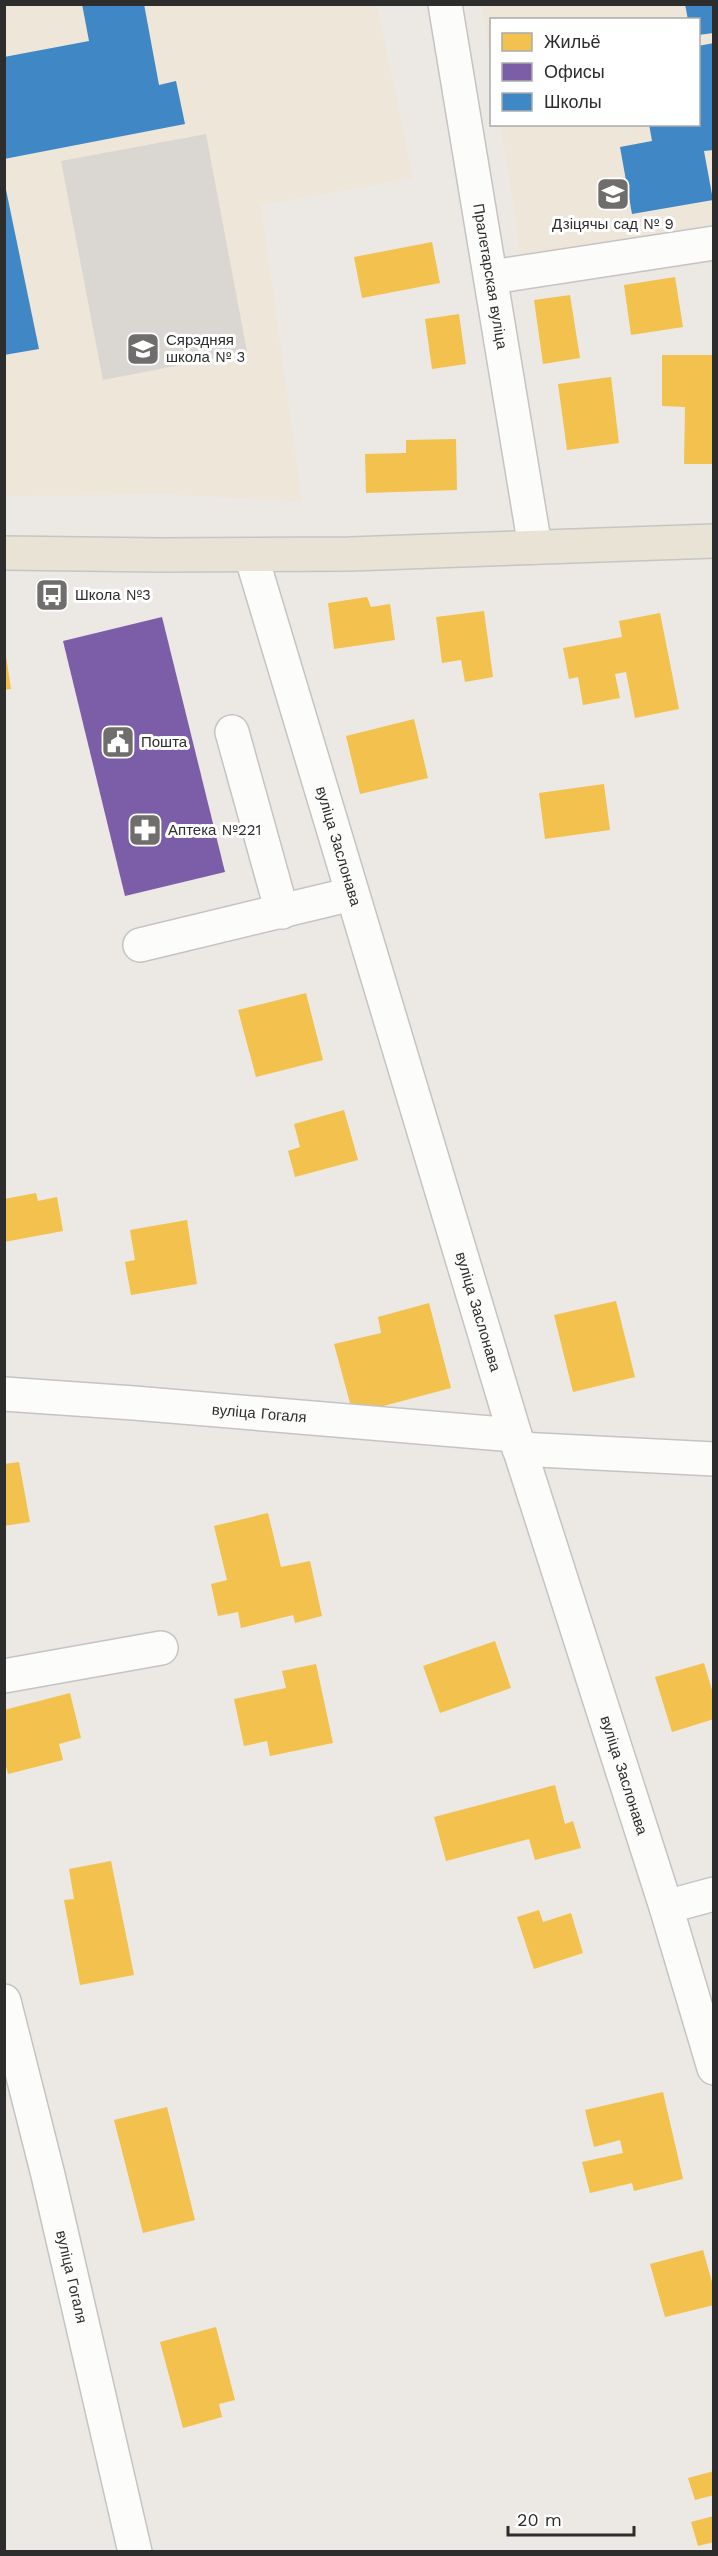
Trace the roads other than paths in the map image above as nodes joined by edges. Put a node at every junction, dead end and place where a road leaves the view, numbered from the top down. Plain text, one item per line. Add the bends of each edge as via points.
1 (445, 4) edge
2 (714, 243) edge
3 (492, 277) junction
4 (714, 541) edge
5 (536, 547) junction
6 (4, 553) edge
7 (250, 555) junction
8 (232, 732) dead end
9 (352, 894) junction
10 (282, 912) junction
11 (140, 945) dead end
12 (4, 1394) edge
13 (517, 1442) junction
14 (714, 1459) edge
15 (161, 1648) dead end
16 (4, 1676) edge
17 (714, 1894) edge
18 (666, 1907) junction
19 (4, 2001) edge
20 (714, 2068) edge
21 (135, 2552) edge

1 - 3 street, Пралетарская вуліца
2 - 3 street
3 - 5 street, Пралетарская вуліца
4 - 5 main road
5 - 7 main road
6 - 7 main road
7 - 9 street, вуліца Заслонава
8 - 10 street
9 - 10 street
9 - 13 street, вуліца Заслонава
10 - 11 street
12 - 13 street, вуліца Гогаля via 146,1404
13 - 14 street, вуліца Гогаля
13 - 18 street, вуліца Заслонава
15 - 16 street
17 - 18 street
18 - 20 street, вуліца Заслонава
19 - 21 street, вуліца Гогаля

